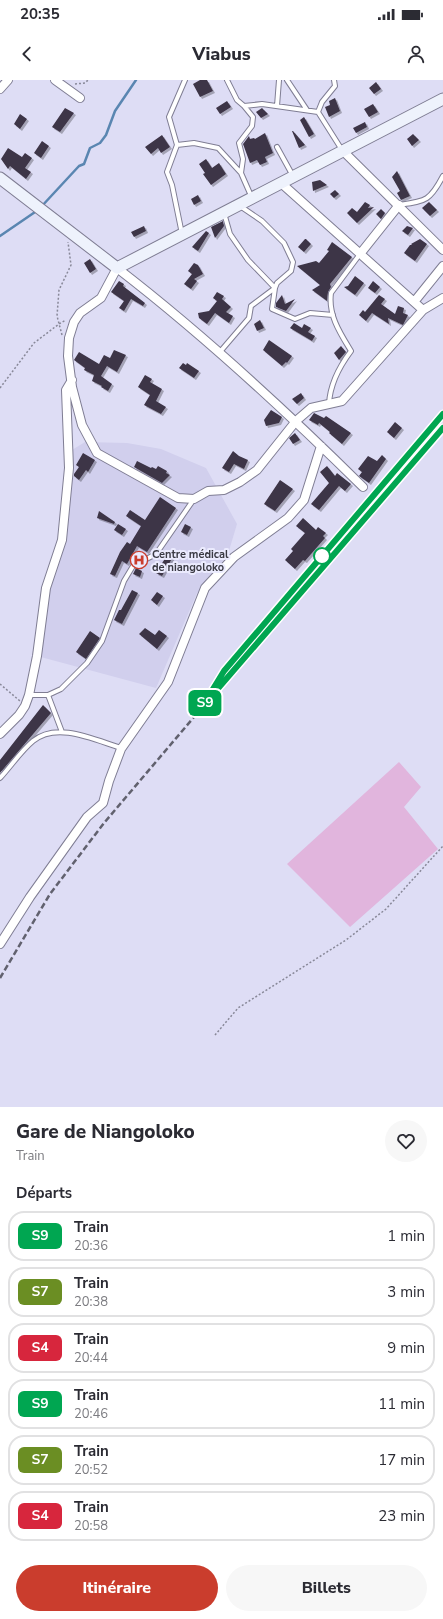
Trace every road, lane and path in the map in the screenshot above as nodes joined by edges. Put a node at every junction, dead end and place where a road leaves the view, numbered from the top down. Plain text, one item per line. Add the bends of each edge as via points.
1 (8, 80) edge
2 (55, 80) edge
3 (88, 80) edge
4 (185, 80) edge
5 (227, 80) edge
6 (279, 80) edge
7 (287, 80) edge
8 (334, 80) edge
9 (63, 86) junction
10 (0, 89) edge
11 (80, 98) dead end
12 (443, 99) edge
13 (244, 106) junction
14 (277, 106) junction
15 (307, 110) junction
16 (318, 112) junction
17 (177, 145) junction
18 (277, 146) dead end
19 (343, 151) junction
20 (241, 173) junction
21 (293, 176) junction
22 (443, 176) edge
23 (0, 178) edge
24 (281, 183) junction
25 (252, 198) junction
26 (239, 205) junction
27 (399, 205) junction
28 (224, 212) junction
29 (65, 228) junction
30 (182, 234) junction
31 (443, 250) edge
32 (360, 254) junction
33 (443, 266) edge
34 (117, 268) junction
35 (275, 288) junction
36 (443, 298) edge
37 (414, 302) junction
38 (423, 310) junction
39 (333, 315) junction
40 (66, 320) dead end
41 (59, 324) junction
42 (62, 336) dead end
43 (219, 353) junction
44 (72, 380) junction
45 (0, 388) edge
46 (329, 404) junction
47 (296, 421) junction
48 (321, 446) junction
49 (363, 487) dead end
50 (194, 499) junction
51 (0, 684) edge
52 (29, 695) junction
53 (48, 695) junction
54 (25, 706) junction
55 (62, 732) junction
56 (0, 734) edge
57 (121, 749) junction
58 (0, 778) edge
59 (443, 846) edge
60 (0, 944) edge
61 (215, 1035) dead end

1 - 10 street
2 - 9 street
3 - 9 path via 85,83
4 - 17 lane via 169,117
5 - 13 lane via 237,100
6 - 14 lane
7 - 15 lane
8 - 16 lane via 336,86 322,102
9 - 11 street
12 - 19 main road
13 - 14 lane
13 - 20 lane via 253,117 252,126 239,144 243,159
14 - 15 lane
15 - 16 lane
16 - 19 lane
17 - 20 lane via 194,143 218,148
17 - 30 lane via 167,172
18 - 21 lane
19 - 21 main road
19 - 27 street
20 - 25 lane
21 - 24 main road
22 - 27 lane via 434,193 421,202
23 - 29 main road
24 - 25 main road
24 - 32 street
25 - 26 main road
26 - 28 main road
26 - 35 lane via 262,220 284,243 293,262 292,270
27 - 31 street
27 - 32 street
28 - 30 main road
28 - 35 lane via 230,234 248,260
29 - 34 main road
29 - 41 path via 71,265 59,290
30 - 34 main road
32 - 37 street
32 - 39 lane via 331,293
33 - 37 street
34 - 43 street via 166,306
34 - 44 street via 101,298 80,313 74,322 69,338 68,356
35 - 39 lane via 272,309 295,319 310,313
35 - 43 lane via 251,306 249,318
36 - 38 street
37 - 38 street
38 - 46 street via 342,401
39 - 46 lane via 335,324 351,351 340,366 330,391
40 - 41 path
41 - 42 path
41 - 45 path via 34,343
43 - 47 street
44 - 50 street via 82,425 97,453 178,498
44 - 52 street via 66,390 69,468 62,540 46,588
46 - 47 street via 312,408
47 - 48 street
47 - 50 street via 257,470 224,490 208,491
48 - 49 street
48 - 57 street via 304,500 288,518 234,557 205,588 168,682
50 - 53 lane via 156,554 133,566 124,581 102,641 87,663 61,690
51 - 54 path
52 - 53 lane
52 - 54 street
53 - 55 lane
54 - 56 street
55 - 57 lane
55 - 58 lane via 49,732 33,740
57 - 60 street via 103,803 87,817
59 - 61 path via 386,909 346,940 238,1008

